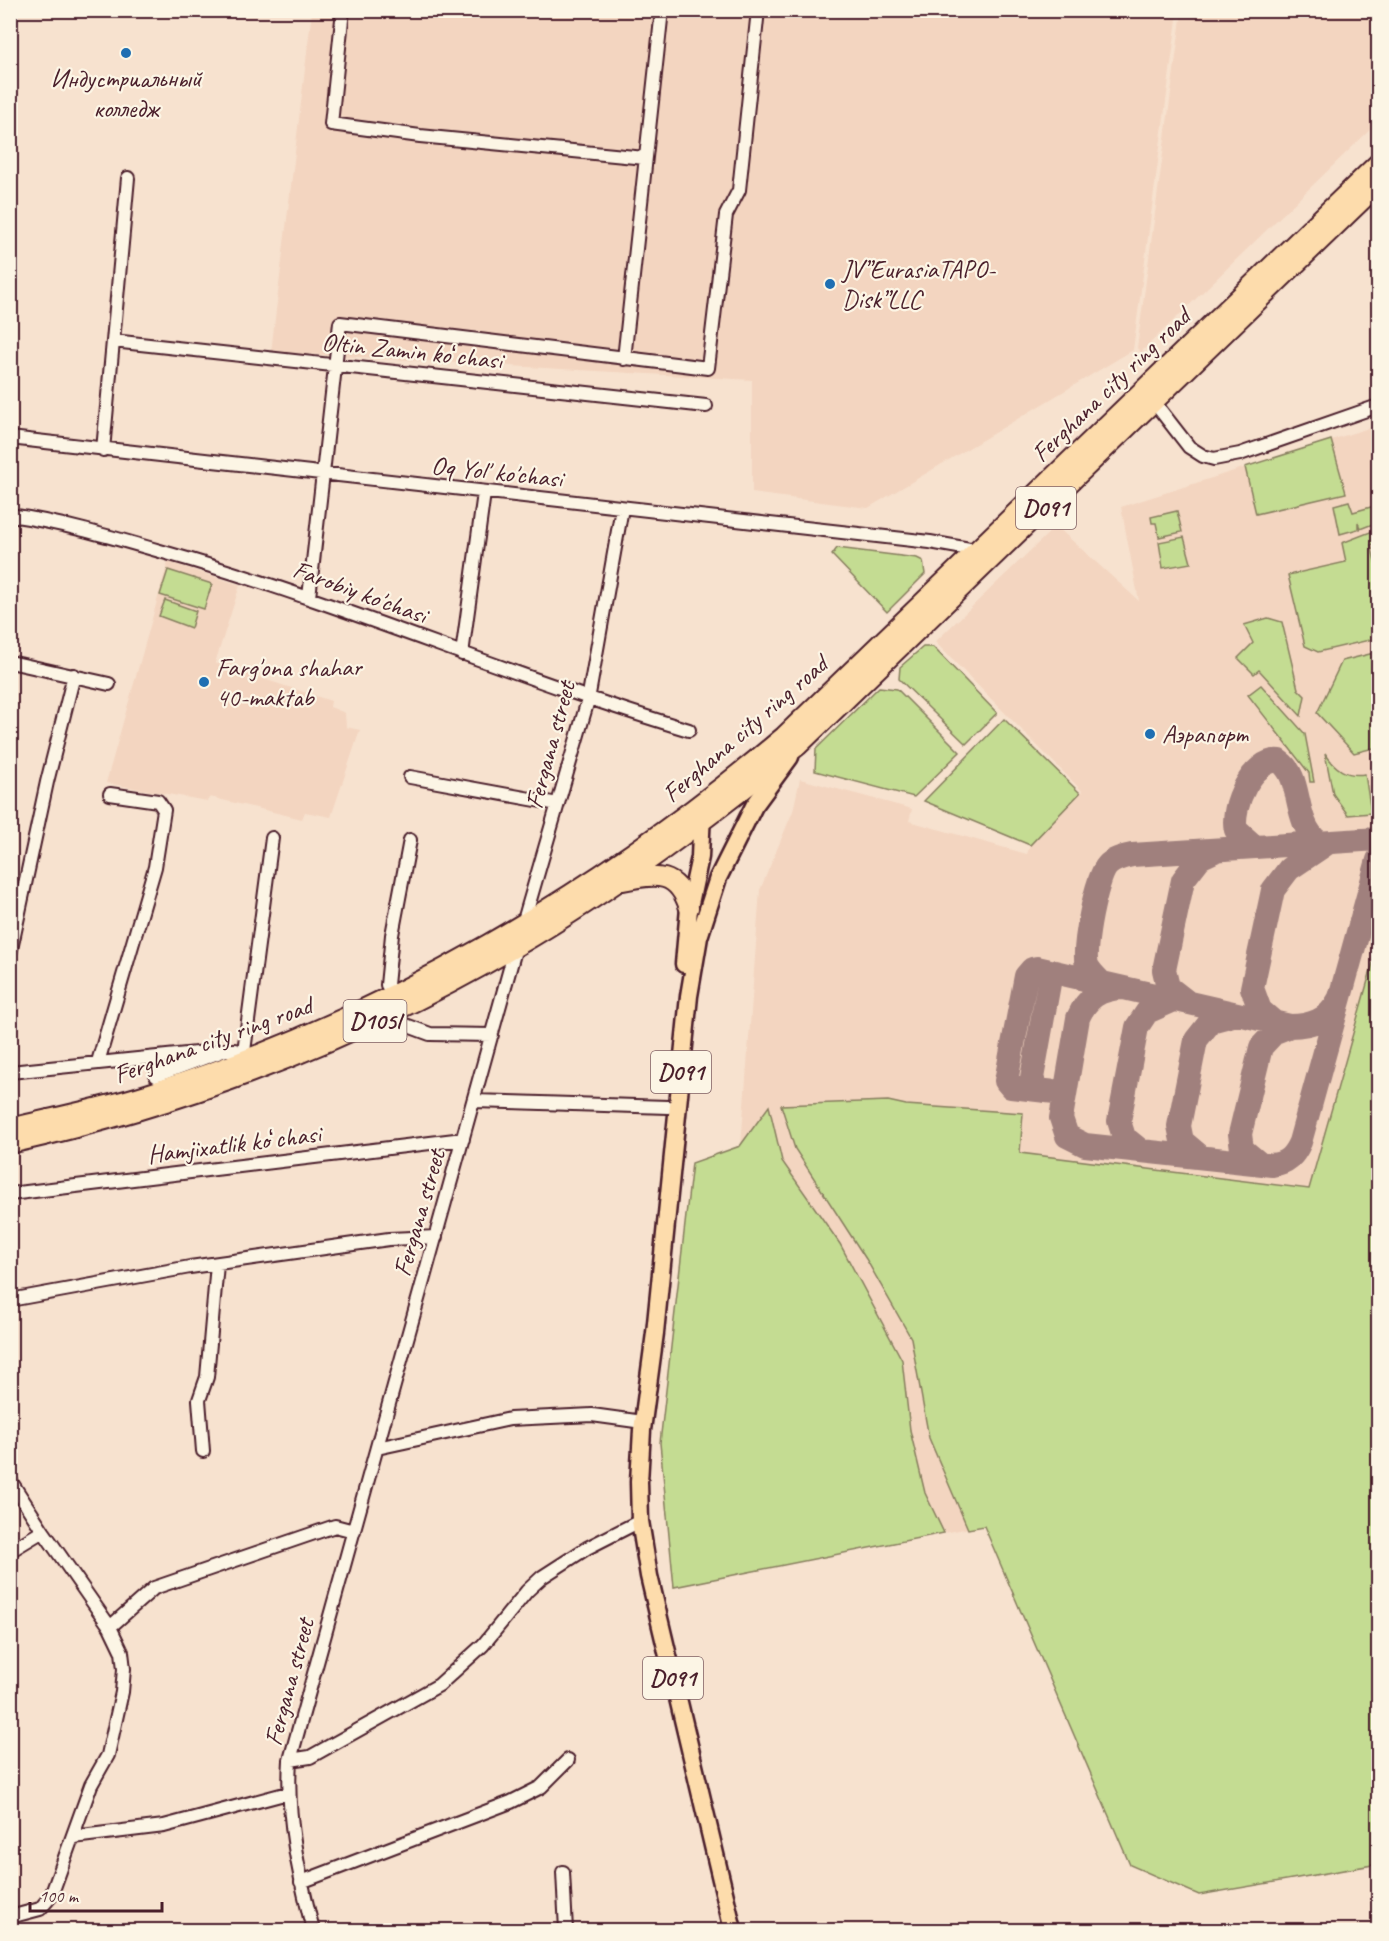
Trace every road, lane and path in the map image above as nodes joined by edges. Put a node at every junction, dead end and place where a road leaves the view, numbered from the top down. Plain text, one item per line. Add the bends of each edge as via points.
1 (343, 10) edge
2 (662, 10) edge
3 (758, 10) edge
4 (645, 158) junction
5 (1378, 163) edge
6 (128, 178) dead end
7 (1378, 185) edge
8 (113, 341) junction
9 (624, 359) junction
10 (336, 365) junction
11 (1154, 402) junction
12 (706, 406) dead end
13 (1378, 406) edge
14 (10, 438) edge
15 (103, 450) junction
16 (323, 475) junction
17 (484, 493) junction
18 (622, 508) junction
19 (10, 515) edge
20 (985, 554) junction
21 (309, 597) junction
22 (462, 654) junction
23 (10, 662) edge
24 (74, 675) junction
25 (109, 684) dead end
26 (588, 700) junction
27 (689, 730) dead end
28 (798, 746) junction
29 (410, 777) dead end
30 (110, 794) dead end
31 (558, 804) junction
32 (702, 811) junction
33 (272, 838) dead end
34 (410, 840) dead end
35 (619, 882) junction
36 (689, 908) junction
37 (524, 922) junction
38 (516, 947) junction
39 (10, 954) edge
40 (393, 994) junction
41 (384, 1017) junction
42 (492, 1035) junction
43 (226, 1050) junction
44 (243, 1059) junction
45 (98, 1062) junction
46 (10, 1072) edge
47 (156, 1076) dead end
48 (474, 1101) junction
49 (668, 1107) junction
50 (10, 1128) edge
51 (463, 1139) junction
52 (10, 1144) edge
53 (10, 1194) edge
54 (436, 1238) junction
55 (217, 1264) junction
56 (10, 1300) edge
57 (643, 1422) junction
58 (377, 1448) junction
59 (203, 1451) dead end
60 (10, 1480) edge
61 (640, 1521) junction
62 (354, 1530) junction
63 (43, 1531) junction
64 (10, 1551) edge
65 (110, 1627) junction
66 (290, 1760) junction
67 (568, 1760) dead end
68 (288, 1793) junction
69 (74, 1837) junction
70 (563, 1872) dead end
71 (301, 1882) junction
72 (10, 1917) edge
73 (313, 1930) edge
74 (566, 1930) edge
75 (733, 1930) edge

1 - 4 street via 331,124
2 - 4 street
3 - 9 street via 739,190 726,214 708,368
4 - 9 street
5 - 20 highway, Ferghana city ring road / D091
6 - 8 street
7 - 11 highway, Ferghana city ring road / D091
8 - 10 street, Oltin Zamin koʻchasi
8 - 15 street
9 - 10 street via 340,323
10 - 12 street, Oltin Zamin koʻchasi
10 - 16 street
11 - 13 street via 1189,447 1214,459 1240,454
11 - 20 highway, Ferghana city ring road / D091
14 - 15 street, Oq Yol' ko'chasi
15 - 16 street, Oq Yol' ko'chasi
16 - 17 street, Oq Yol' ko'chasi
16 - 21 street
17 - 18 street, Oq Yol' ko'chasi
17 - 22 street
18 - 20 street, Oq Yol' ko'chasi
18 - 26 street, Fergana street
19 - 21 street, Farobiy ko'chasi via 130,542
20 - 28 highway, Ferghana city ring road / D091
20 - 32 highway, Ferghana city ring road / D091
21 - 22 street, Farobiy ko'chasi
22 - 26 street, Farobiy ko'chasi
23 - 24 street
24 - 25 street
24 - 39 street
26 - 27 street, Farobiy ko'chasi
26 - 31 street, Fergana street
28 - 32 highway, Ferghana city ring road / D091
28 - 57 main road, D091 via 754,806 718,878 699,937 689,996
29 - 31 street
30 - 45 street via 158,801 164,810 155,867
31 - 37 street, Fergana street
32 - 35 highway, Ferghana city ring road / D105l
32 - 36 main road, D091 via 700,857
32 - 37 highway, Ferghana city ring road / D105l via 682,819
33 - 44 street
34 - 40 street via 392,935 387,985
35 - 36 highway via 663,876 685,895
35 - 38 highway, Ferghana city ring road / D105l
36 - 49 main road, D091
37 - 38 street, Fergana street
37 - 40 highway, Ferghana city ring road / D105l
38 - 41 highway, Ferghana city ring road / D105l
38 - 42 street, Fergana street
40 - 44 highway, Ferghana city ring road / D105l
41 - 42 street via 430,1034
41 - 52 highway, Ferghana city ring road / D105l via 195,1093 103,1122
42 - 48 street, Fergana street
43 - 44 street via 235,1050
43 - 45 street
43 - 47 street
44 - 50 highway, Ferghana city ring road / D105l via 154,1092
45 - 46 street
48 - 49 street
48 - 51 street, Fergana street
49 - 57 main road, D091 via 644,1334
51 - 53 street, Hamjixatlik koʻchasi
51 - 54 street, Fergana street
54 - 55 street via 389,1239
54 - 58 street, Fergana street
55 - 56 street
55 - 59 street via 207,1377 199,1400
57 - 58 street via 592,1415 510,1419
57 - 61 main road, D091
58 - 62 street, Fergana street
60 - 63 street
61 - 66 street via 542,1577 483,1645 439,1684 310,1757
61 - 75 main road, D091 via 649,1576
62 - 65 street via 335,1526 154,1588
62 - 66 street, Fergana street
63 - 64 street
63 - 65 street
65 - 69 street via 122,1652 122,1692 108,1755 91,1785
66 - 68 street, Fergana street
67 - 71 street via 541,1787 500,1807
68 - 69 street via 164,1826
68 - 71 street, Fergana street
69 - 72 street via 51,1896 40,1909
70 - 74 street
71 - 73 street, Fergana street

